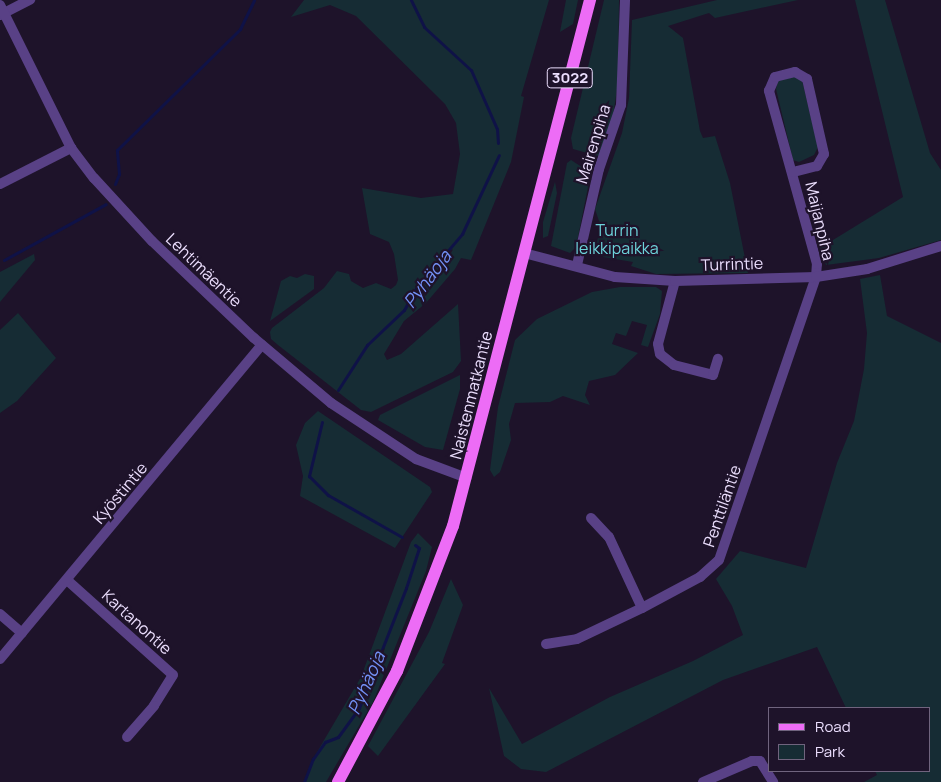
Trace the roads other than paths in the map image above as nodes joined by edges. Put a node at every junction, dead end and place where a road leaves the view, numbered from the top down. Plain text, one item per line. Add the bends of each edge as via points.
1 (30, 0) edge
2 (590, 0) edge
3 (624, 0) edge
4 (1, 11) edge
5 (71, 148) junction
6 (793, 172) junction
7 (0, 184) edge
8 (941, 246) edge
9 (524, 253) junction
10 (577, 265) junction
11 (816, 277) junction
12 (675, 281) junction
13 (262, 345) junction
14 (718, 359) dead end
15 (467, 478) junction
16 (591, 518) dead end
17 (67, 580) junction
18 (642, 608) junction
19 (0, 614) edge
20 (22, 632) junction
21 (546, 644) dead end
22 (0, 659) edge
23 (127, 737) dead end
24 (338, 782) edge
25 (703, 782) edge
26 (773, 782) edge

1 - 4 street
2 - 9 main road, Naistenmatkantie / 3022
3 - 10 street, Mairenpiha via 621,104 599,169
4 - 5 street, Lehtimäentie
5 - 7 street
5 - 13 street, Lehtimäentie via 135,223
6 - 6 street, Maijanpiha via 817,166 824,154 806,78 795,72 775,77 769,91
6 - 11 street, Maijanpiha via 817,264
8 - 11 street, Turrintie via 867,269
9 - 10 street, Turrintie
9 - 15 main road, Naistenmatkantie / 3022
10 - 12 street, Turrintie via 614,277
11 - 12 street, Turrintie
11 - 18 street, Penttiläntie via 719,560 700,577
12 - 14 street via 658,344 660,354 674,364 714,375
13 - 15 street, Lehtimäentie via 331,403 402,450 432,467
13 - 17 street, Kyöstintie
15 - 24 main road, Naistenmatkantie / 3022 via 453,526 406,650 378,711
16 - 18 street via 609,537
17 - 20 street, Kyöstintie
17 - 23 street, Kartanontie via 173,675 154,706
18 - 21 street, Penttiläntie via 577,638
19 - 20 street
20 - 22 street, Kyöstintie
25 - 26 street via 752,761 763,765

